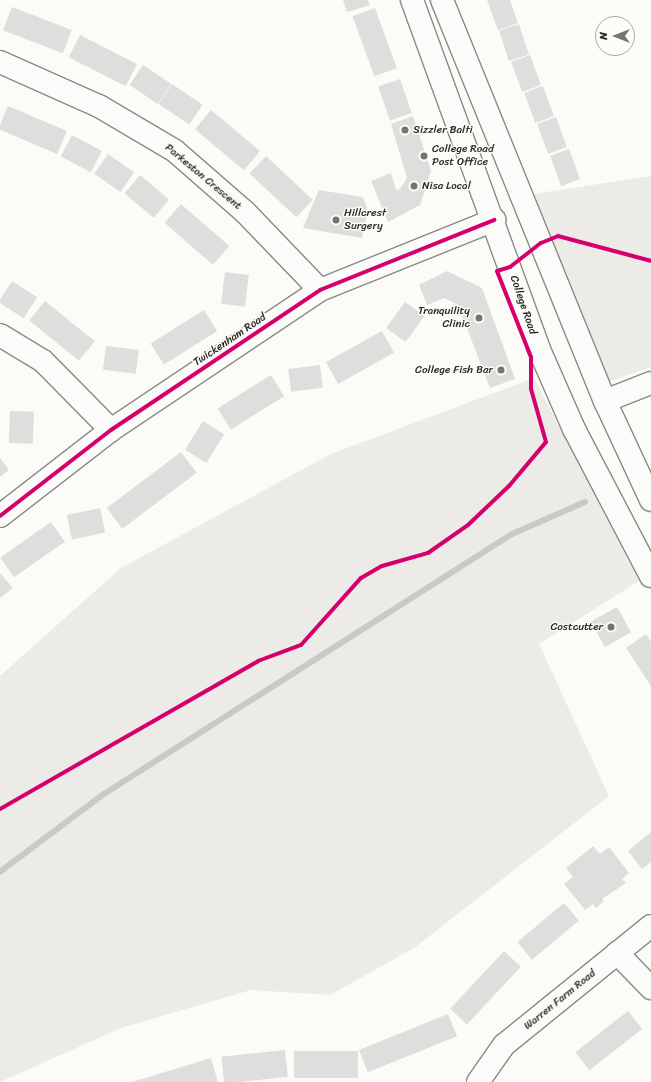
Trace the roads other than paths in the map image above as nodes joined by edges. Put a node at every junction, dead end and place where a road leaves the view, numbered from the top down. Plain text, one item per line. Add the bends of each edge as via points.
1 (412, 0) edge
2 (442, 0) edge
3 (0, 62) edge
4 (525, 205) junction
5 (494, 220) junction
6 (320, 290) junction
7 (0, 334) edge
8 (651, 383) edge
9 (605, 401) junction
10 (111, 430) junction
11 (651, 500) edge
12 (0, 516) edge
13 (651, 576) edge
14 (651, 926) edge
15 (617, 953) junction
16 (651, 988) edge
17 (478, 1082) edge

1 - 5 street, College Road
2 - 4 street
3 - 6 street, Parkeston Crescent via 99,106 175,151 245,212
4 - 5 street, Twickenham Road
4 - 9 street
5 - 6 street, Twickenham Road
5 - 13 street, College Road via 538,347 568,416
6 - 10 street, Twickenham Road
7 - 10 street via 43,360
8 - 9 street
9 - 11 street
10 - 12 street, Twickenham Road
14 - 15 street, Warren Farm Road
15 - 16 street
15 - 17 street, Warren Farm Road via 504,1045

